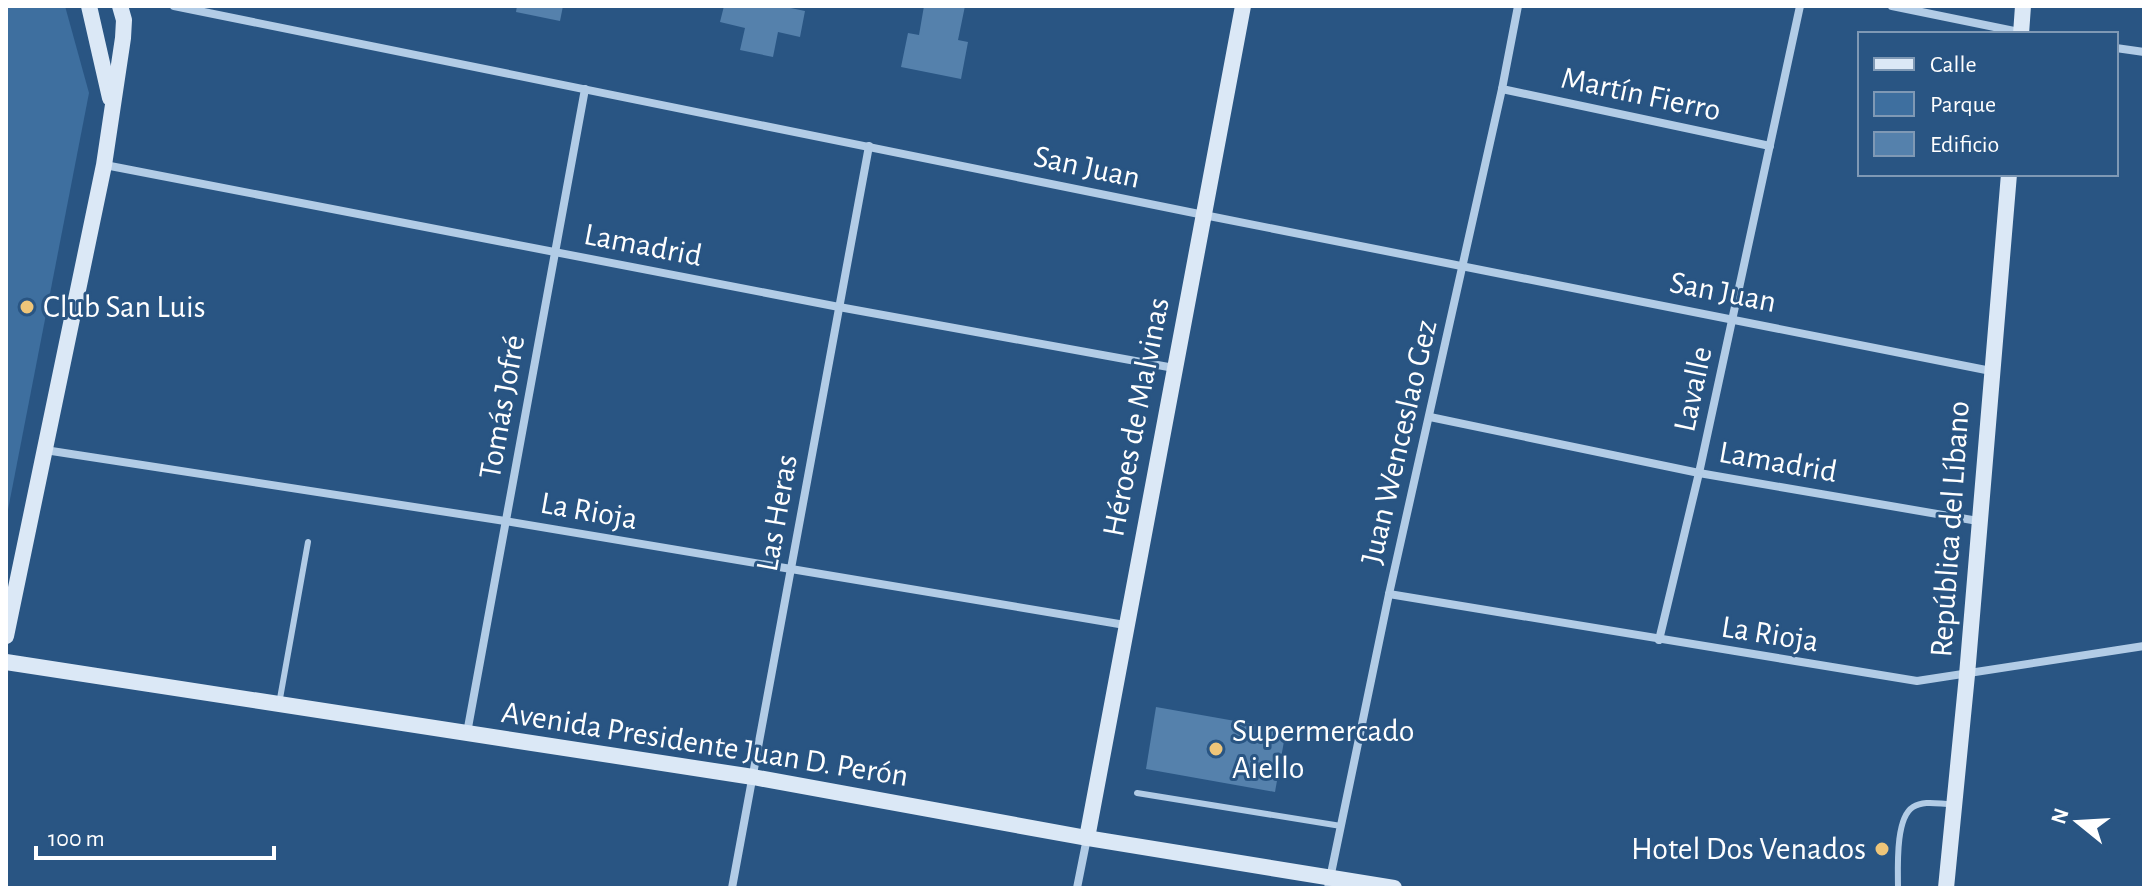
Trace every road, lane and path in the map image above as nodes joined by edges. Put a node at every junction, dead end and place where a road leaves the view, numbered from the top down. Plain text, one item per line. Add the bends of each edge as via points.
1 (89, 6) edge
2 (120, 6) edge
3 (174, 6) edge
4 (1243, 6) edge
5 (1518, 6) edge
6 (1800, 6) edge
7 (1892, 6) edge
8 (2023, 6) edge
9 (2012, 32) edge
10 (2021, 32) edge
11 (2118, 48) edge
12 (2144, 52) edge
13 (585, 89) junction
14 (1502, 89) junction
15 (113, 112) junction
16 (869, 146) junction
17 (1770, 146) junction
18 (104, 165) junction
19 (2009, 176) edge
20 (1204, 215) junction
21 (555, 252) junction
22 (1463, 265) junction
23 (839, 307) junction
24 (1733, 319) junction
25 (1174, 368) junction
26 (1991, 371) junction
27 (1430, 417) junction
28 (45, 450) junction
29 (1699, 473) junction
30 (505, 521) junction
31 (1978, 521) junction
32 (308, 542) dead end
33 (791, 571) junction
34 (1389, 594) junction
35 (1125, 625) junction
36 (6, 636) edge
37 (1659, 640) junction
38 (2144, 646) edge
39 (6, 662) edge
40 (1967, 675) junction
41 (279, 704) junction
42 (467, 734) junction
43 (753, 777) junction
44 (1137, 793) dead end
45 (1955, 804) junction
46 (1341, 826) junction
47 (1087, 838) junction
48 (1329, 883) edge
49 (732, 888) edge
50 (1077, 888) edge
51 (1394, 888) edge
52 (1898, 888) edge
53 (1946, 888) edge

1 - 15 main road
2 - 15 main road via 124,29
3 - 13 street, San Juan
4 - 20 main road, Héroes de Malvinas
5 - 14 street, Juan Wenceslao Gez
6 - 17 street, Lavalle
7 - 9 street
8 - 10 main road
11 - 12 street
13 - 16 street, San Juan
13 - 21 street, Tomás Jofré
14 - 17 street, Martín Fierro
14 - 22 street, Juan Wenceslao Gez
15 - 18 main road
16 - 20 street, San Juan
16 - 23 street, Las Heras
17 - 24 street, Lavalle
18 - 21 street, Lamadrid
18 - 28 main road
19 - 26 main road, República del Líbano
20 - 22 street, San Juan
20 - 25 main road, Héroes de Malvinas
21 - 23 street, Lamadrid
21 - 30 street, Tomás Jofré
22 - 24 street, San Juan
22 - 27 street, Juan Wenceslao Gez
23 - 25 street, Lamadrid
23 - 33 street, Las Heras
24 - 26 street, San Juan
24 - 29 street, Lavalle
25 - 35 main road, Héroes de Malvinas
26 - 31 main road, República del Líbano
27 - 29 street, Lamadrid
27 - 34 street, Juan Wenceslao Gez
28 - 30 street, La Rioja
28 - 36 main road
29 - 31 street, Lamadrid
29 - 37 street, Lavalle
30 - 33 street, La Rioja
30 - 42 street, Tomás Jofré
31 - 40 main road, República del Líbano
32 - 41 lane
33 - 35 street, La Rioja
33 - 43 street, Las Heras
34 - 37 street, La Rioja
34 - 46 street, Juan Wenceslao Gez
35 - 47 main road, Héroes de Malvinas
37 - 40 street, La Rioja via 1917,681
38 - 40 street, La Rioja
39 - 41 main road, Avenida Presidente Juan D. Perón
40 - 45 main road, República del Líbano
41 - 42 main road, Avenida Presidente Juan D. Perón
42 - 43 main road, Avenida Presidente Juan D. Perón
43 - 47 main road, Avenida Presidente Juan D. Perón
43 - 49 street, Las Heras
44 - 46 lane
45 - 52 lane via 1924,803 1908,811 1898,846
45 - 53 main road, República del Líbano
46 - 48 street, Juan Wenceslao Gez
47 - 48 main road, Avenida Presidente Juan D. Perón
47 - 50 street
48 - 51 main road, Avenida Presidente Juan D. Perón

